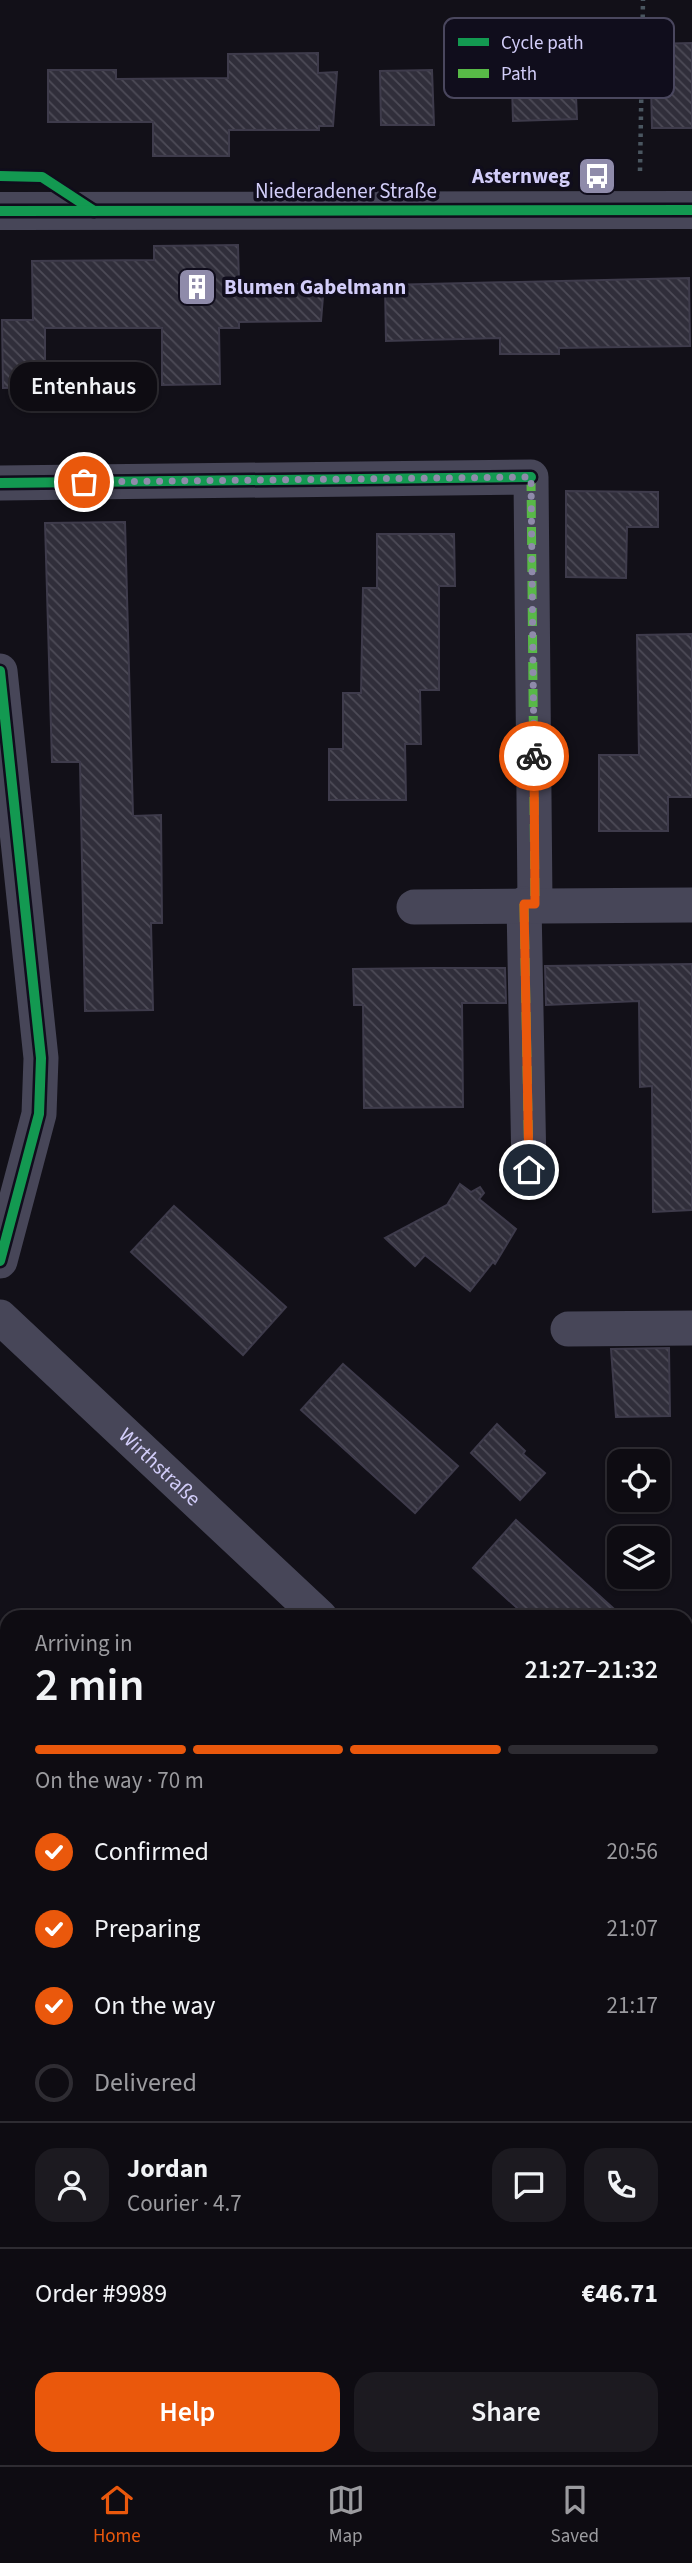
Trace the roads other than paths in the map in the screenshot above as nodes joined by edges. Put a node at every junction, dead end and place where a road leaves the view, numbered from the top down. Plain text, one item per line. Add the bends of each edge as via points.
1 (692, 210) edge
2 (0, 211) edge
3 (0, 483) edge
4 (0, 671) edge
5 (530, 904) junction
6 (692, 905) edge
7 (414, 906) dead end
8 (529, 1170) dead end
9 (0, 1261) edge
10 (0, 1317) edge
11 (692, 1328) edge
12 (568, 1329) dead end
13 (313, 1610) edge

1 - 2 street, Niederadener Straße
3 - 5 street via 531,477
4 - 9 street via 41,1058 39,1114
5 - 6 street
5 - 7 street
5 - 8 street
10 - 13 street, Wirthstraße
11 - 12 street

